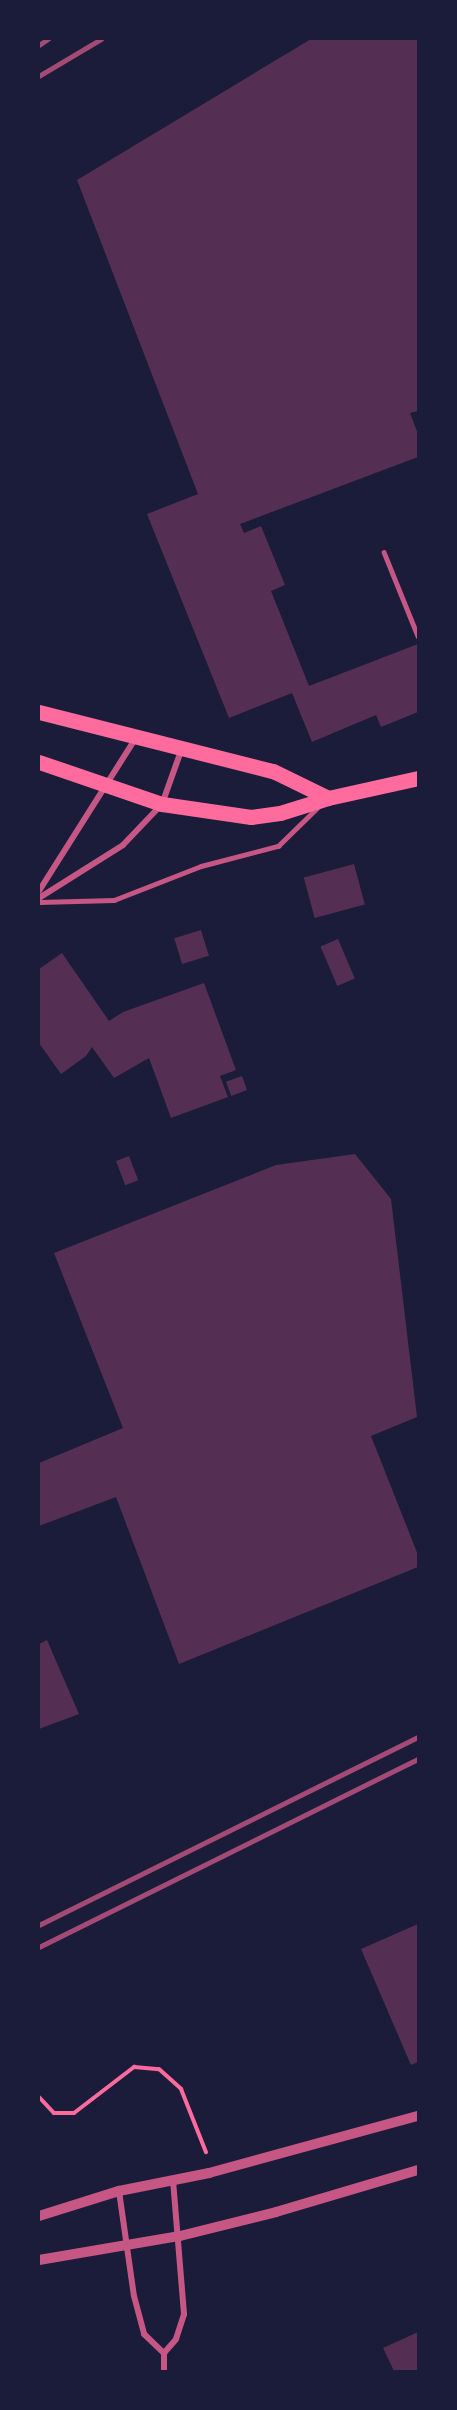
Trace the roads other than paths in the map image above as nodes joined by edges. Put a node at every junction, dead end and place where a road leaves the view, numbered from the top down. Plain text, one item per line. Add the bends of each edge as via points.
1 (384, 552) dead end
2 (418, 636) edge
3 (39, 712) edge
4 (135, 739) junction
5 (181, 751) junction
6 (39, 762) edge
7 (418, 778) edge
8 (104, 784) junction
9 (328, 798) junction
10 (162, 804) junction
11 (39, 891) edge
12 (39, 900) edge
13 (418, 2116) edge
14 (418, 2170) edge
15 (173, 2180) junction
16 (119, 2191) junction
17 (39, 2216) edge
18 (180, 2236) junction
19 (126, 2245) junction
20 (39, 2260) edge
21 (164, 2353) junction
22 (164, 2371) edge

1 - 2 lane
3 - 4 main road
4 - 5 main road
4 - 8 street
5 - 9 main road via 273,771
5 - 10 street
6 - 8 main road
7 - 9 main road
8 - 10 main road
8 - 11 street
9 - 10 main road via 280,813 251,817
9 - 12 lane via 278,846 201,866 114,900
10 - 12 street via 123,845
13 - 15 street
14 - 18 street
15 - 16 street
15 - 18 street
16 - 17 street
16 - 19 street
18 - 19 street
18 - 21 street via 184,2314 176,2339
19 - 20 street
19 - 21 street via 144,2334
21 - 22 street

